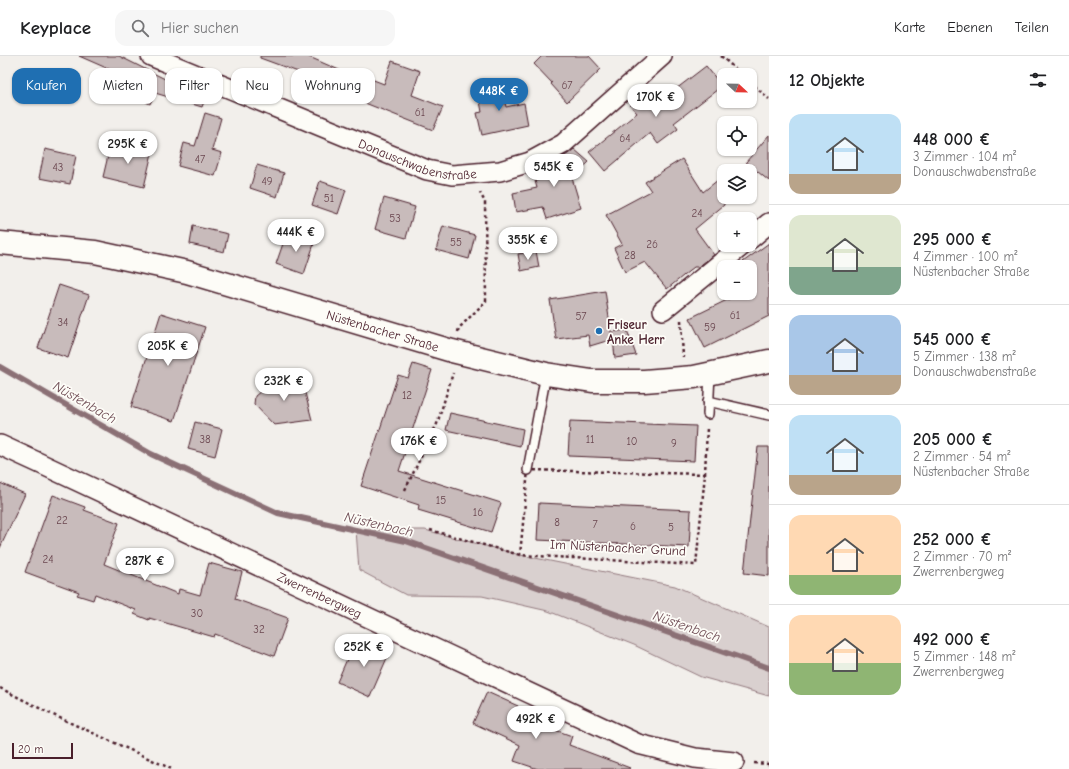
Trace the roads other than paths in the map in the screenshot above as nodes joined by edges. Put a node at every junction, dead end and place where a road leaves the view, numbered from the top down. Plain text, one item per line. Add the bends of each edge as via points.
1 (151, 56) edge
2 (662, 56) edge
3 (769, 223) edge
4 (757, 233) edge
5 (0, 243) edge
6 (735, 252) edge
7 (663, 310) dead end
8 (769, 361) edge
9 (546, 374) junction
10 (710, 374) junction
11 (708, 401) junction
12 (708, 414) road end
13 (769, 415) edge
14 (0, 445) edge
15 (528, 470) road end
16 (734, 762) dead end

1 - 2 street, Donauschwabenstraße via 428,170 452,175 500,171 530,162 563,144
3 - 4 street
5 - 9 main road, Nüstenbacher Straße via 95,252 187,272 460,353
6 - 7 street
8 - 10 main road, Nüstenbacher Straße
9 - 10 main road, Nüstenbacher Straße via 592,381 644,381
9 - 15 lane
10 - 11 lane
11 - 12 lane
11 - 13 lane
14 - 16 street, Zwerrenbergweg via 638,744 695,758

